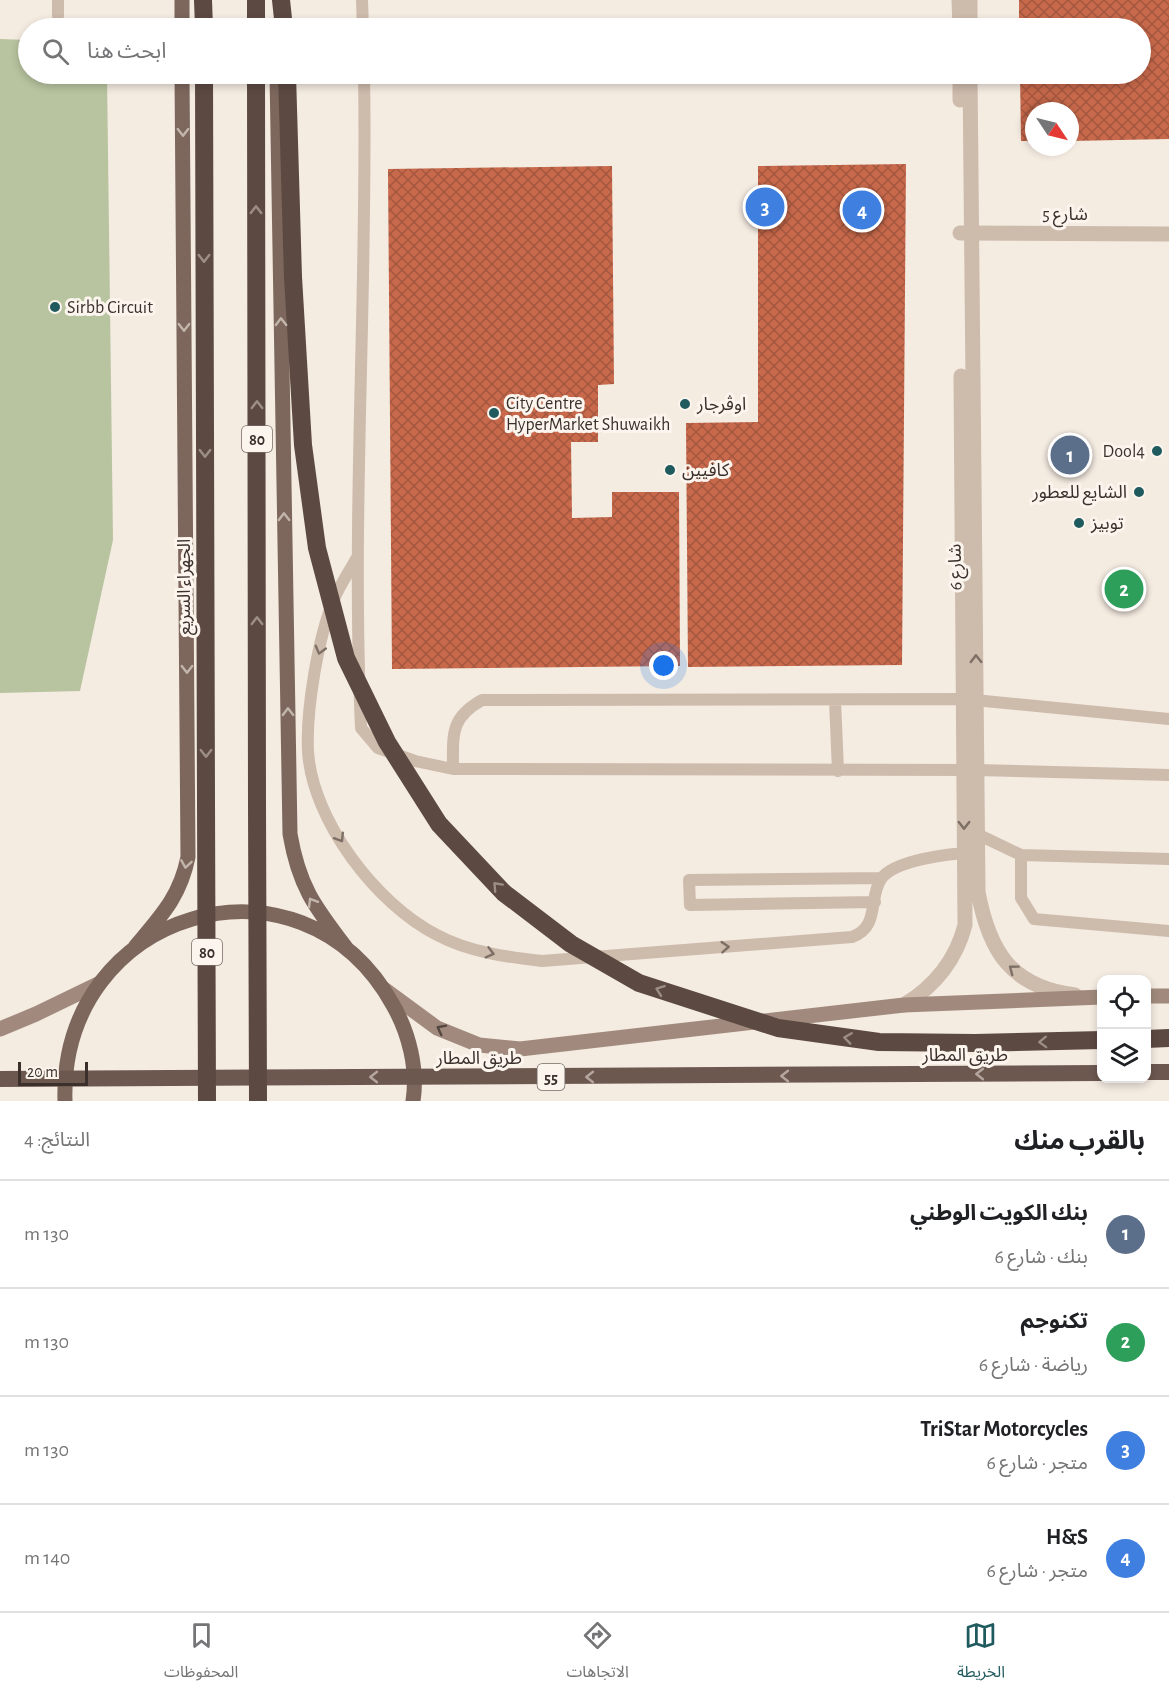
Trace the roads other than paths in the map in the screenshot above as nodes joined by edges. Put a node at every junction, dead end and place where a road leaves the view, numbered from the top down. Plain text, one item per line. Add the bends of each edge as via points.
1 (58, 0) edge
2 (182, 0) edge
3 (203, 0) edge
4 (256, 0) edge
5 (275, 0) edge
6 (281, 0) edge
7 (362, 0) edge
8 (959, 0) edge
9 (970, 0) edge
10 (58, 16) dead end
11 (182, 18) edge
12 (204, 18) edge
13 (256, 18) edge
14 (276, 18) edge
15 (283, 18) edge
16 (363, 18) edge
17 (960, 18) edge
18 (970, 18) edge
19 (182, 84) edge
20 (204, 84) edge
21 (256, 84) edge
22 (277, 84) edge
23 (287, 84) edge
24 (363, 84) edge
25 (961, 84) edge
26 (969, 84) edge
27 (965, 153) junction
28 (965, 232) junction
29 (1169, 234) edge
30 (356, 557) junction
31 (835, 700) junction
32 (970, 700) junction
33 (1169, 719) edge
34 (453, 769) junction
35 (970, 770) junction
36 (838, 771) junction
37 (1169, 776) edge
38 (977, 834) junction
39 (971, 853) junction
40 (1021, 855) junction
41 (1169, 859) edge
42 (882, 878) junction
43 (875, 902) junction
44 (1169, 931) edge
45 (135, 947) junction
46 (347, 949) junction
47 (98, 984) junction
48 (384, 989) junction
49 (1151, 996) edge
50 (1169, 996) edge
51 (1094, 997) edge
52 (904, 1005) junction
53 (0, 1029) edge
54 (1169, 1038) edge
55 (1151, 1039) edge
56 (1097, 1040) edge
57 (1151, 1072) edge
58 (1169, 1072) edge
59 (1097, 1073) edge
60 (0, 1079) edge
61 (65, 1101) edge
62 (207, 1101) edge
63 (258, 1101) edge
64 (413, 1101) edge

1 - 10 lane
2 - 11 main road
3 - 12 highway
4 - 13 highway
5 - 14 main road
6 - 15 highway
7 - 16 lane
8 - 17 street
9 - 18 street
19 -> 45 main road, الجهراء السريع via 188,856 183,881 164,913
20 -> 62 highway, الجهراء السريع / 80, bridge
63 -> 21 highway, 80, bridge
46 -> 22 main road via 313,906 302,884 290,834
56 -> 23 highway, bridge via 879,1042 778,1028 674,995 639,983 571,944 504,893 440,824 387,742 346,658 317,548 303,445
24 - 30 lane
25 - 27 street, شارع 6
26 - 27 street, شارع 6
27 - 28 street, شارع 6
28 - 29 street, شارع 5
28 - 32 street, شارع 6
30 - 34 lane via 362,728 378,748
30 -> 43 lane via 334,599 317,662 308,751 314,784 329,822 373,885 436,935 503,957 542,961 852,937 867,927
31 - 32 lane
31 - 34 lane via 482,700 466,709 455,723
31 - 36 lane
32 - 33 lane
32 - 35 street, شارع 6
34 - 36 lane
35 - 36 lane
35 - 37 lane
35 - 38 street, شارع 6
35 -> 39 street, شارع 6
38 - 39 street, شارع 6
38 - 40 lane
39 - 42 lane via 901,865
51 -> 39 street, شارع 6 via 1051,990 1005,963 984,927
39 - 52 street, شارع 6 via 960,943 931,985
40 - 41 lane
40 - 44 lane via 1021,898 1034,919
42 - 43 lane
42 - 43 lane via 689,880 690,905
45 - 46 main road, 55 via 186,920 242,912 297,922
45 - 47 main road, 55
46 - 48 main road, 55
47 - 53 main road
47 - 61 main road, 55 via 83,1009 67,1052
52 -> 48 main road, طريق المطار / 55 via 520,1049 479,1046 437,1028
48 - 64 main road, 55 via 408,1039
49 - 50 main road
51 - 52 main road, طريق المطار / 55
54 - 55 highway
57 - 58 highway
59 -> 60 highway, طريق المطار / 55, bridge

